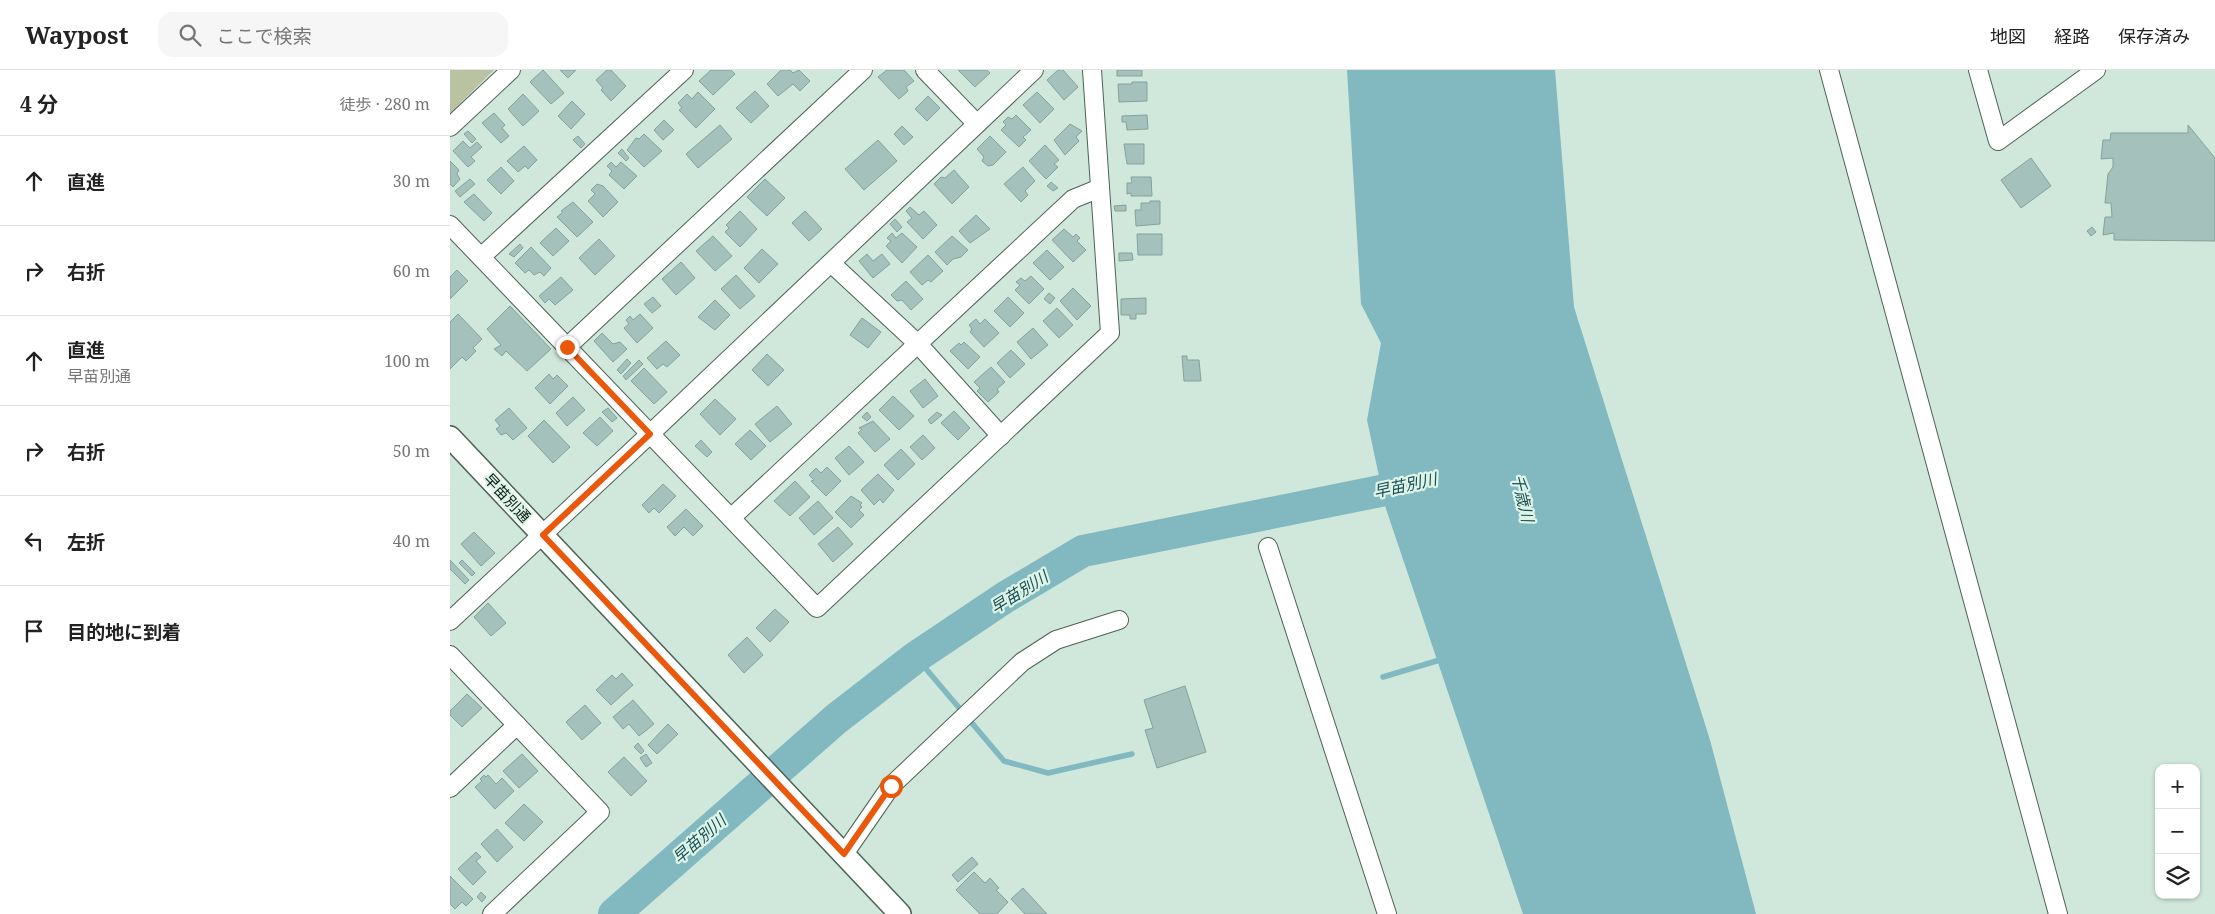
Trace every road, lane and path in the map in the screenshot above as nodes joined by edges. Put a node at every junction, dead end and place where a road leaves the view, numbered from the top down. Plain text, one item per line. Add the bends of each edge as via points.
1 (511, 70) edge
2 (684, 70) edge
3 (863, 70) edge
4 (925, 70) edge
5 (1034, 70) edge
6 (1092, 70) edge
7 (1829, 70) edge
8 (1978, 70) edge
9 (2096, 70) edge
10 (976, 124) junction
11 (450, 127) edge
12 (1100, 188) junction
13 (450, 225) edge
14 (482, 258) junction
15 (831, 263) junction
16 (918, 344) junction
17 (567, 347) junction
18 (650, 434) junction
19 (1001, 436) junction
20 (450, 437) edge
21 (731, 518) junction
22 (543, 535) junction
23 (1268, 547) dead end
24 (1118, 620) dead end
25 (450, 621) edge
26 (450, 655) edge
27 (517, 725) junction
28 (450, 788) edge
29 (844, 854) junction
30 (492, 914) edge
31 (900, 914) edge
32 (1387, 914) edge
33 (2058, 914) edge

1 - 11 street
2 - 14 street
3 - 17 street
4 - 10 street
5 - 10 street
6 - 12 street
7 - 33 street
8 - 9 street via 1998,141
10 - 15 street
12 - 16 street via 1073,199
12 - 19 street via 1110,333
13 - 14 street
14 - 17 street
15 - 16 street
15 - 18 street
16 - 19 street
16 - 21 street
17 - 18 street
18 - 21 street
18 - 22 street
19 - 21 street via 817,608
20 - 22 street, 早苗別通
22 - 25 street
22 - 29 street, 早苗別通
23 - 32 street
24 - 29 street via 1056,640 1022,662 891,786
26 - 27 street
27 - 28 street
27 - 30 street via 600,812
29 - 31 street, 早苗別通

